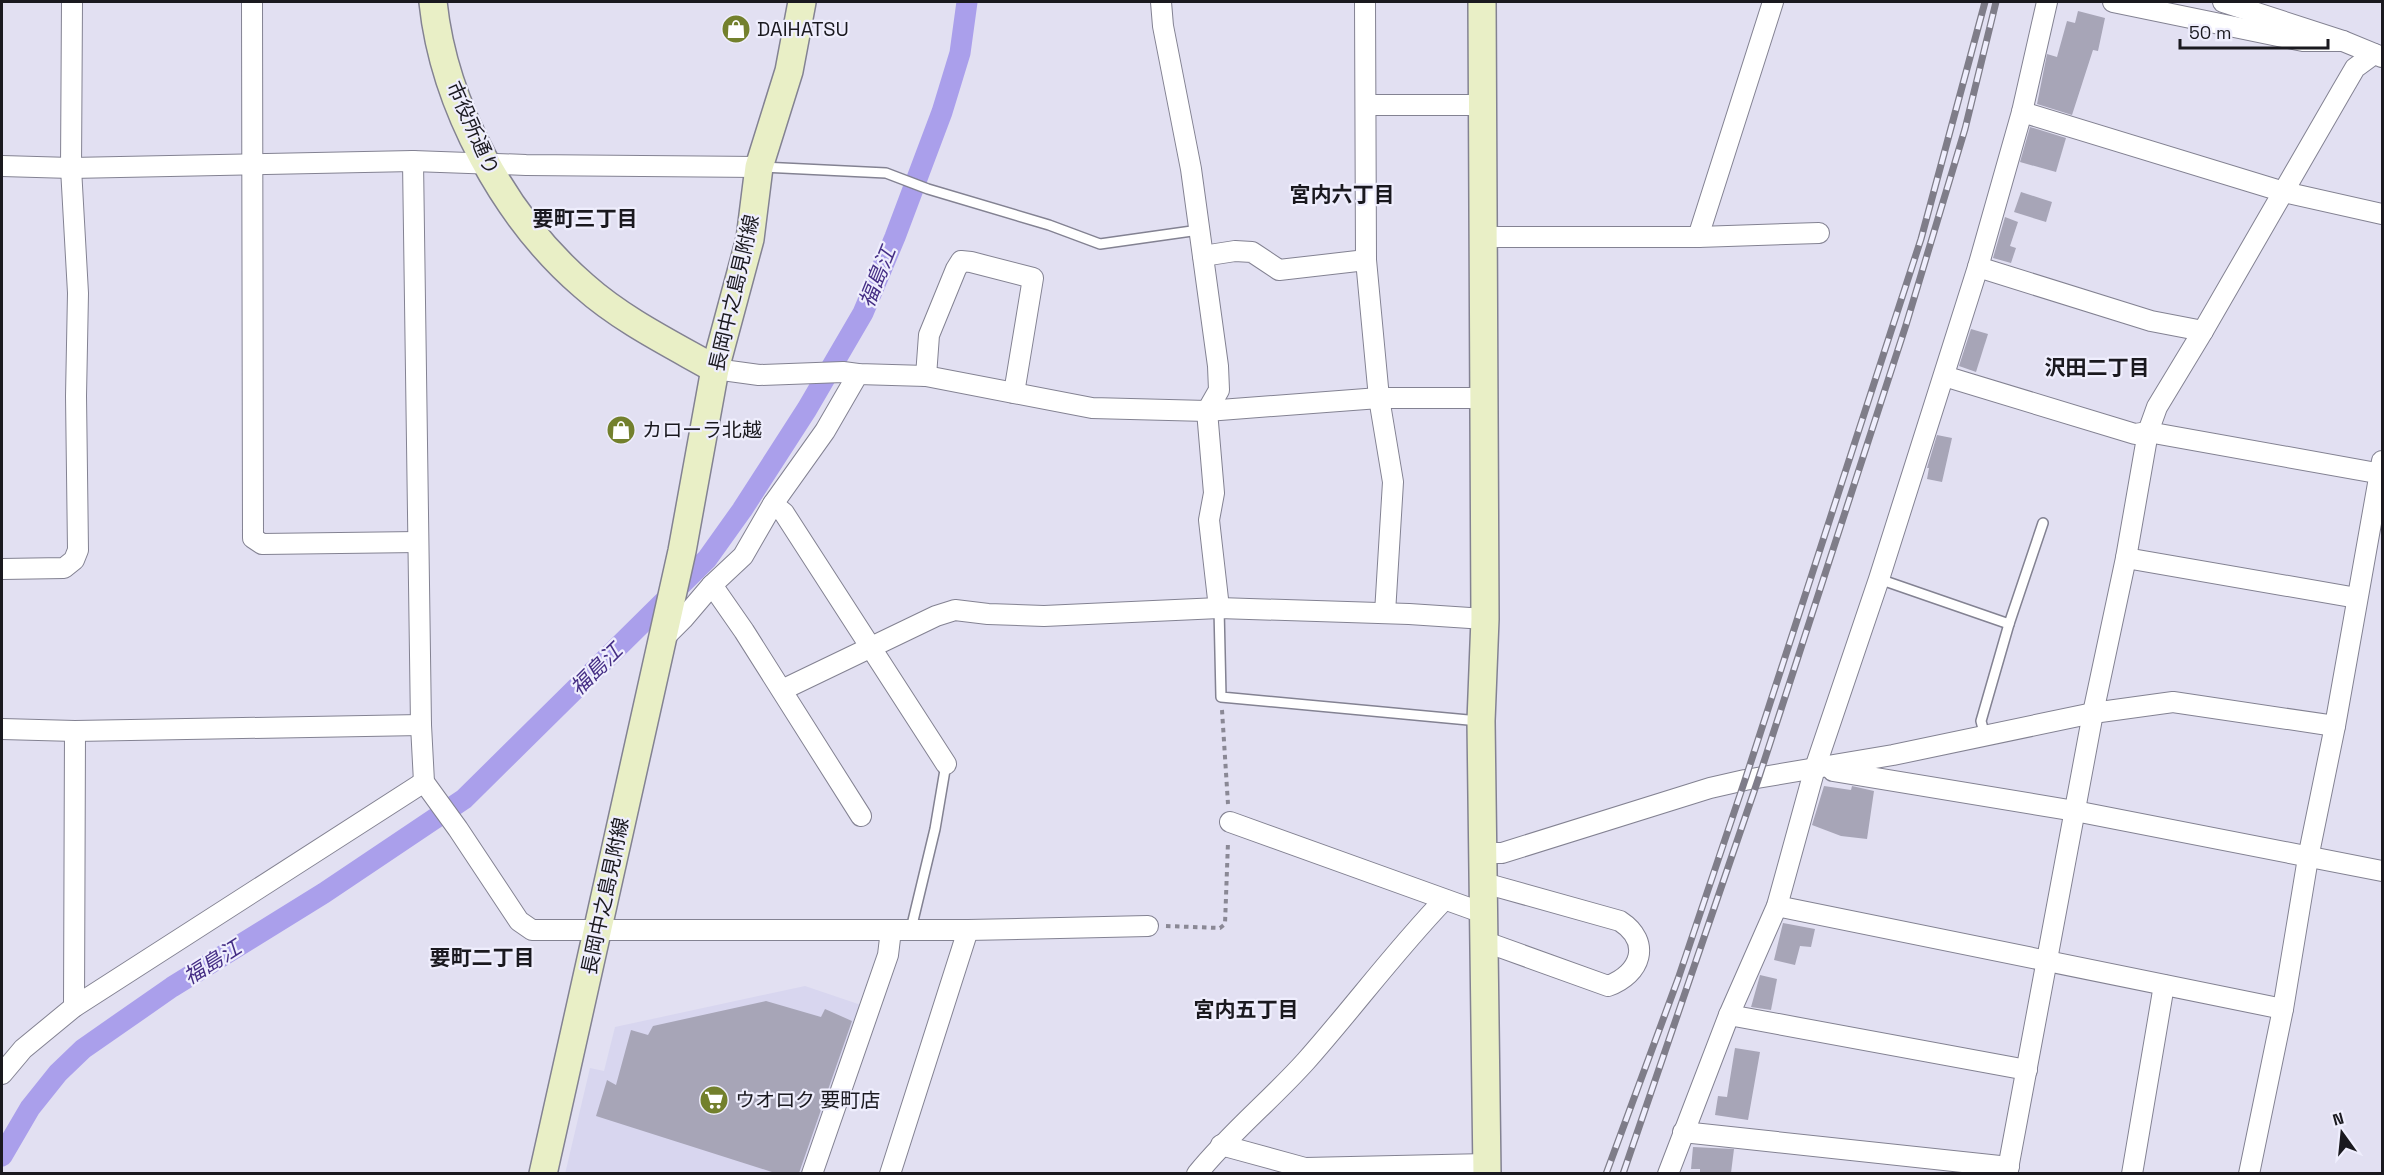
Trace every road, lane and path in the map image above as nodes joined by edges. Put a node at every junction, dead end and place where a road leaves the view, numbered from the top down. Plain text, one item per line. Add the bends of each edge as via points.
1 (72, 2) edge
2 (252, 2) edge
3 (433, 2) edge
4 (802, 2) edge
5 (1161, 2) edge
6 (1365, 2) edge
7 (1482, 2) edge
8 (1773, 2) edge
9 (2047, 2) edge
10 (2113, 2) edge
11 (2223, 2) edge
12 (2343, 41) junction
13 (2378, 55) edge
14 (1366, 105) junction
15 (1484, 105) junction
16 (2022, 112) junction
17 (413, 161) junction
18 (250, 164) junction
19 (485, 164) junction
20 (2, 166) edge
21 (759, 167) junction
22 (71, 168) junction
23 (2284, 192) junction
24 (2382, 214) edge
25 (1199, 230) junction
26 (1819, 233) dead end
27 (1484, 237) junction
28 (1698, 237) junction
29 (1203, 256) junction
30 (1366, 260) junction
31 (1978, 267) junction
32 (2203, 331) junction
33 (715, 369) junction
34 (850, 373) junction
35 (926, 376) junction
36 (1944, 376) junction
37 (1014, 393) junction
38 (1379, 398) junction
39 (1484, 398) junction
40 (1207, 411) junction
41 (2148, 432) junction
42 (2382, 470) edge
43 (773, 504) junction
44 (2043, 523) dead end
45 (418, 542) junction
46 (2126, 558) junction
47 (2, 569) edge
48 (1879, 579) junction
49 (712, 585) junction
50 (2357, 598) junction
51 (1219, 608) junction
52 (1385, 613) junction
53 (1485, 619) junction
54 (2009, 624) junction
55 (664, 629) junction
56 (873, 647) junction
57 (782, 690) junction
58 (1221, 697) junction
59 (2093, 713) junction
60 (1481, 721) junction
61 (421, 725) junction
62 (2334, 726) junction
63 (2, 729) edge
64 (75, 730) junction
65 (1985, 735) junction
66 (946, 764) joint
67 (1815, 768) junction
68 (429, 788) junction
69 (2075, 811) junction
70 (861, 816) dead end
71 (1230, 822) junction
72 (1484, 853) junction
73 (2308, 858) junction
74 (2382, 871) edge
75 (1484, 883) junction
76 (1444, 900) junction
77 (1777, 906) junction
78 (1483, 913) junction
79 (1148, 926) joint
80 (901, 929) junction
81 (597, 930) junction
82 (968, 930) junction
83 (1483, 941) junction
84 (2046, 960) junction
85 (2164, 985) junction
86 (74, 1007) junction
87 (2283, 1009) junction
88 (1729, 1015) junction
89 (2027, 1070) junction
90 (2, 1074) edge
91 (1683, 1132) junction
92 (1221, 1145) junction
93 (1487, 1169) edge
94 (2008, 1170) edge
95 (543, 1173) edge
96 (812, 1173) edge
97 (890, 1173) edge
98 (1197, 1173) edge
99 (1668, 1173) edge
100 (2132, 1173) edge
101 (2249, 1173) edge

1 - 22 street
2 - 18 street
3 - 19 street, 市役所通り via 450,78
4 - 21 street, 長岡中之島見附線 via 789,71
5 - 25 street
6 - 14 street
7 - 15 street
8 - 28 street
9 - 16 street
10 - 12 street via 2303,41
11 - 12 street
12 - 13 street
13 - 23 street via 2355,68
14 - 15 street
14 - 30 street
15 - 27 street
16 - 23 street
16 - 31 street
17 - 18 street
17 - 19 street
17 - 45 street
18 - 22 street
18 - 45 street via 253,538 262,544
19 - 21 street
19 - 33 street, 市役所通り via 535,235 584,286
20 - 22 street
21 - 25 lane via 886,173 1100,244
21 - 33 street, 長岡中之島見附線 via 750,239
22 - 47 street via 78,293 78,550 64,568
23 - 24 street
23 - 32 street
25 - 29 street
26 - 28 street
27 - 28 street
27 - 39 street
29 - 30 street via 1251,252 1279,270
29 - 40 street via 1219,390
30 - 38 street
31 - 32 street via 2151,321
31 - 36 street
32 - 41 street via 2157,407
33 - 34 street via 759,375
33 - 55 street, 長岡中之島見附線
34 - 35 street
34 - 43 street via 825,431
35 - 37 street
35 - 37 street via 929,335 956,269 962,261 970,262 1033,278
36 - 41 street via 2135,434
36 - 48 street
37 - 40 street via 1092,408
38 - 39 street
38 - 40 street
38 - 52 street via 1393,482
39 - 53 street
40 - 51 street via 1214,493 1209,520
41 - 42 street
41 - 46 street
42 - 50 street
43 - 49 street via 743,555
43 - 56 street via 784,513
44 - 54 lane
45 - 61 street
46 - 50 street
46 - 59 street
48 - 54 lane
48 - 67 street
49 - 55 street via 683,619
49 - 57 street
50 - 62 street
51 - 52 street
51 - 56 street via 1044,616 955,610
51 - 58 lane
52 - 53 street
53 - 60 street
54 - 65 lane via 1981,721
55 - 81 street, 長岡中之島見附線
56 - 57 street
56 - 66 street
57 - 70 street
58 - 60 lane
58 - 71 path
59 - 62 street via 2173,702
59 - 65 street
59 - 69 street
60 - 72 street
61 - 64 street
61 - 68 street
62 - 73 street
63 - 64 street
64 - 86 street
65 - 67 street
66 - 80 lane via 936,829
67 - 69 street
67 - 72 street via 1710,788 1502,853
67 - 77 street
68 - 81 street via 519,921 532,930
68 - 86 street
69 - 73 street
69 - 84 street
71 - 76 street
71 - 79 path via 1225,924 1220,928
72 - 75 street
73 - 74 street
73 - 87 street
75 - 78 street
75 - 83 street via 1620,921 1635,936 1639,951 1632,972 1608,986
76 - 78 street
76 - 92 street via 1305,1062
77 - 84 street
77 - 88 street
78 - 83 street
79 - 82 street
80 - 81 street
80 - 82 street
80 - 96 street via 888,955
81 - 95 street, 長岡中之島見附線
82 - 97 street
83 - 93 street
84 - 85 street
84 - 89 street
85 - 87 street
85 - 100 street
86 - 90 street via 23,1049
87 - 101 street
88 - 89 street
88 - 91 street
89 - 94 street
91 - 94 street
91 - 99 street
92 - 93 street via 1305,1168
92 - 98 street

